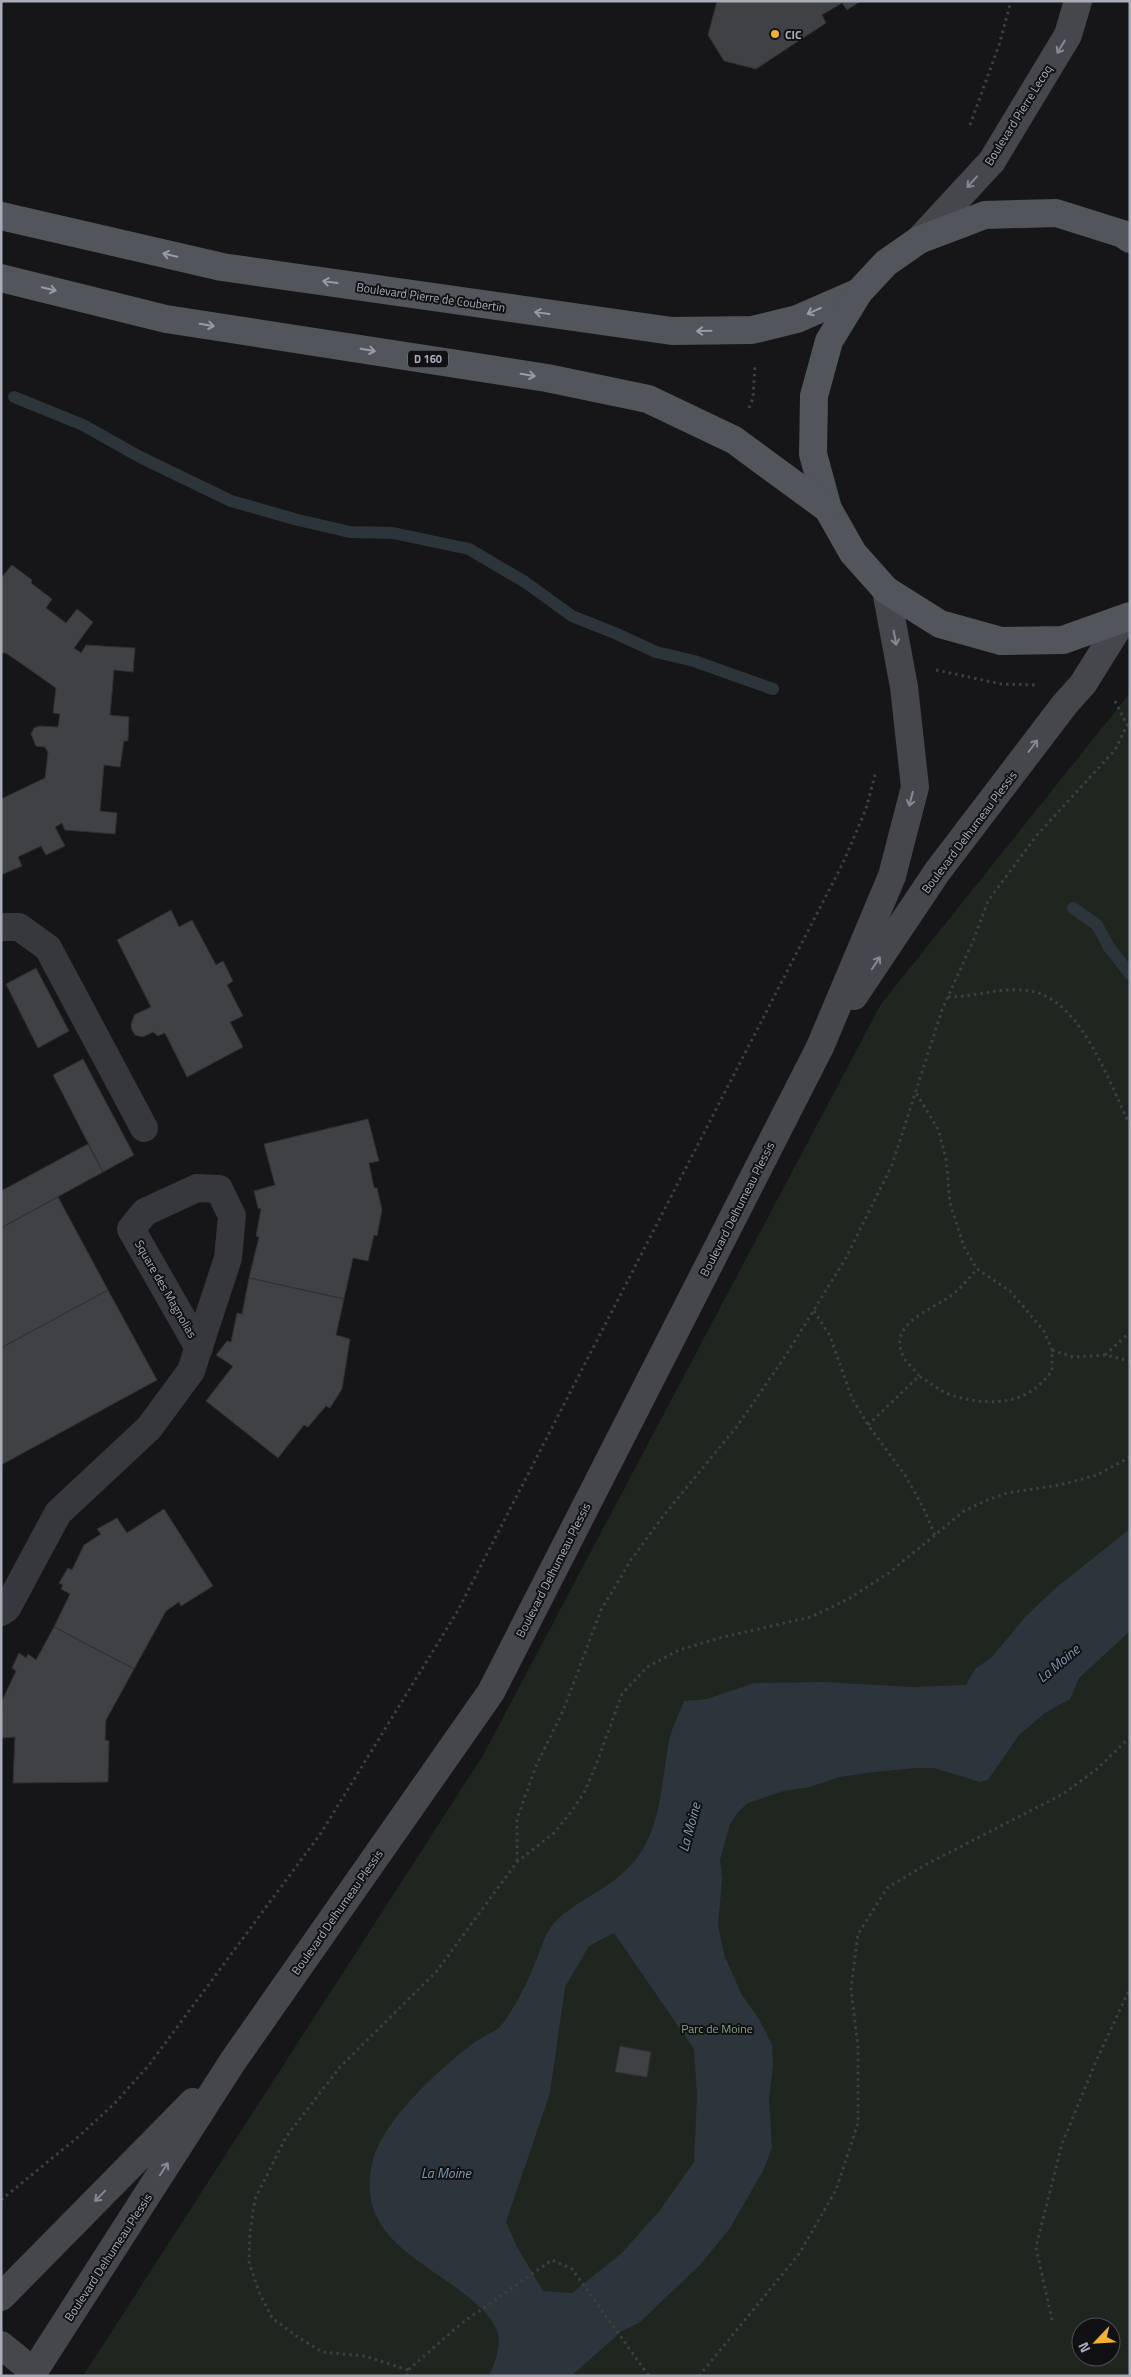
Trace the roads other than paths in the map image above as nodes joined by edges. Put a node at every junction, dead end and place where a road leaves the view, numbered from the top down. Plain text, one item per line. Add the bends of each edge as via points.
1 (1078, 1) edge
2 (1, 216) edge
3 (1130, 239) edge
4 (919, 240) junction
5 (1, 278) edge
6 (859, 292) junction
7 (828, 509) junction
8 (886, 590) junction
9 (1126, 618) edge
10 (1, 927) edge
11 (820, 1047) junction
12 (144, 1128) dead end
13 (199, 1348) junction
14 (1, 1612) edge
15 (233, 2061) junction
16 (2, 2296) edge
17 (1, 2345) edge
18 (32, 2374) edge

1 -> 4 main road, Boulevard Pierre Lecoq via 1068,35 992,160
6 -> 2 main road, Boulevard Pierre de Coubertin via 797,319 752,330 672,332 222,267
3 - 4 main road via 1056,213 985,215
4 - 6 main road via 886,263
5 -> 7 main road, D 160 via 166,319 548,378 648,399 734,440
6 - 7 main road via 829,341 814,396 813,454
7 - 8 main road via 853,553
8 - 9 main road via 940,624 1000,641 1064,640
8 -> 11 main road, Boulevard Delhumeau Plessis via 904,687 914,787 892,876
11 -> 9 main road, Boulevard Delhumeau Plessis via 937,872 1083,684
10 - 12 street via 19,927 48,948
11 - 15 main road, Boulevard Delhumeau Plessis via 491,1692
13 - 13 street, Square des Magnolias via 228,1258 232,1216 219,1190 197,1188 145,1212 131,1229
13 - 14 street, Square des Magnolias via 191,1371 149,1428 58,1513 7,1608
15 -> 16 main road, Boulevard Delhumeau Plessis
18 -> 15 main road, Boulevard Delhumeau Plessis
17 - 18 main road

